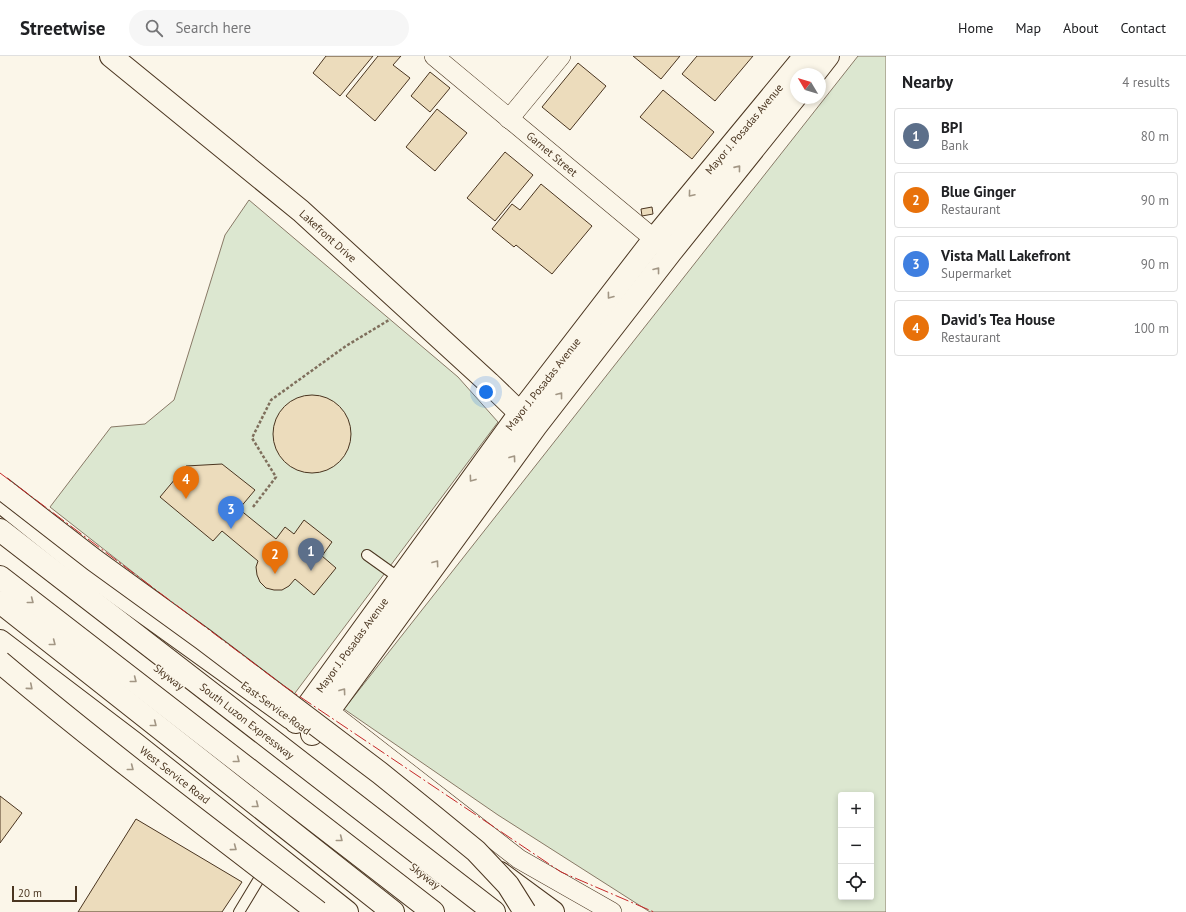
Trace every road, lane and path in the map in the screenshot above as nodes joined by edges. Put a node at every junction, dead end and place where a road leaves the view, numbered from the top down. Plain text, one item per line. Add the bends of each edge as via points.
1 (111, 56) edge
2 (434, 56) edge
3 (561, 56) edge
4 (805, 56) edge
5 (828, 56) edge
6 (819, 68) edge
7 (790, 103) edge
8 (509, 119) junction
9 (654, 239) junction
10 (671, 252) junction
11 (408, 309) junction
12 (528, 419) junction
13 (0, 487) edge
14 (0, 501) edge
15 (253, 507) dead end
16 (0, 530) edge
17 (0, 546) edge
18 (367, 555) dead end
19 (0, 577) edge
20 (408, 584) junction
21 (0, 602) edge
22 (0, 641) edge
23 (0, 662) edge
24 (321, 705) junction
25 (304, 728) junction
26 (351, 762) junction
27 (274, 853) junction
28 (341, 872) junction
29 (472, 904) edge
30 (239, 912) edge
31 (318, 912) edge
32 (347, 912) edge
33 (384, 912) edge
34 (393, 912) edge
35 (433, 912) edge
36 (494, 912) edge
37 (500, 912) edge
38 (525, 912) edge
39 (553, 912) edge
40 (612, 912) edge

1 - 11 main road, Lakefront Drive via 301,211
2 - 8 street, Garnet Street
3 - 8 street
4 -> 9 main road, Mayor J. Posadas Avenue
5 - 6 main road
10 -> 7 main road, Mayor J. Posadas Avenue
8 - 9 street, Garnet Street
9 - 10 street, Garnet Street
9 -> 12 main road, Mayor J. Posadas Avenue
12 -> 10 main road, Mayor J. Posadas Avenue
11 - 12 main road, Lakefront Drive
11 - 15 path via 346,346 271,400 252,438 276,477
12 - 20 main road, Mayor J. Posadas Avenue
13 - 38 main road, bridge via 432,815 476,851 508,885
14 - 25 main road, East Service Road via 92,575
16 - 29 main road, South Luzon Expressway
17 - 29 main road, Skyway
18 - 20 lane
19 -> 35 main road
20 - 24 main road, Mayor J. Posadas Avenue
21 -> 28 main road
22 - 27 main road, West Service Road
23 -> 31 main road, bridge
24 - 25 main road, Mayor J. Posadas Avenue
24 - 26 main road
24 - 40 street via 519,859
25 - 26 main road, East Service Road
26 - 39 main road, East Service Road
27 - 30 lane
27 - 32 main road, West Service Road
28 - 33 main road
28 - 34 main road
29 - 36 main road, South Luzon Expressway
29 - 37 main road

